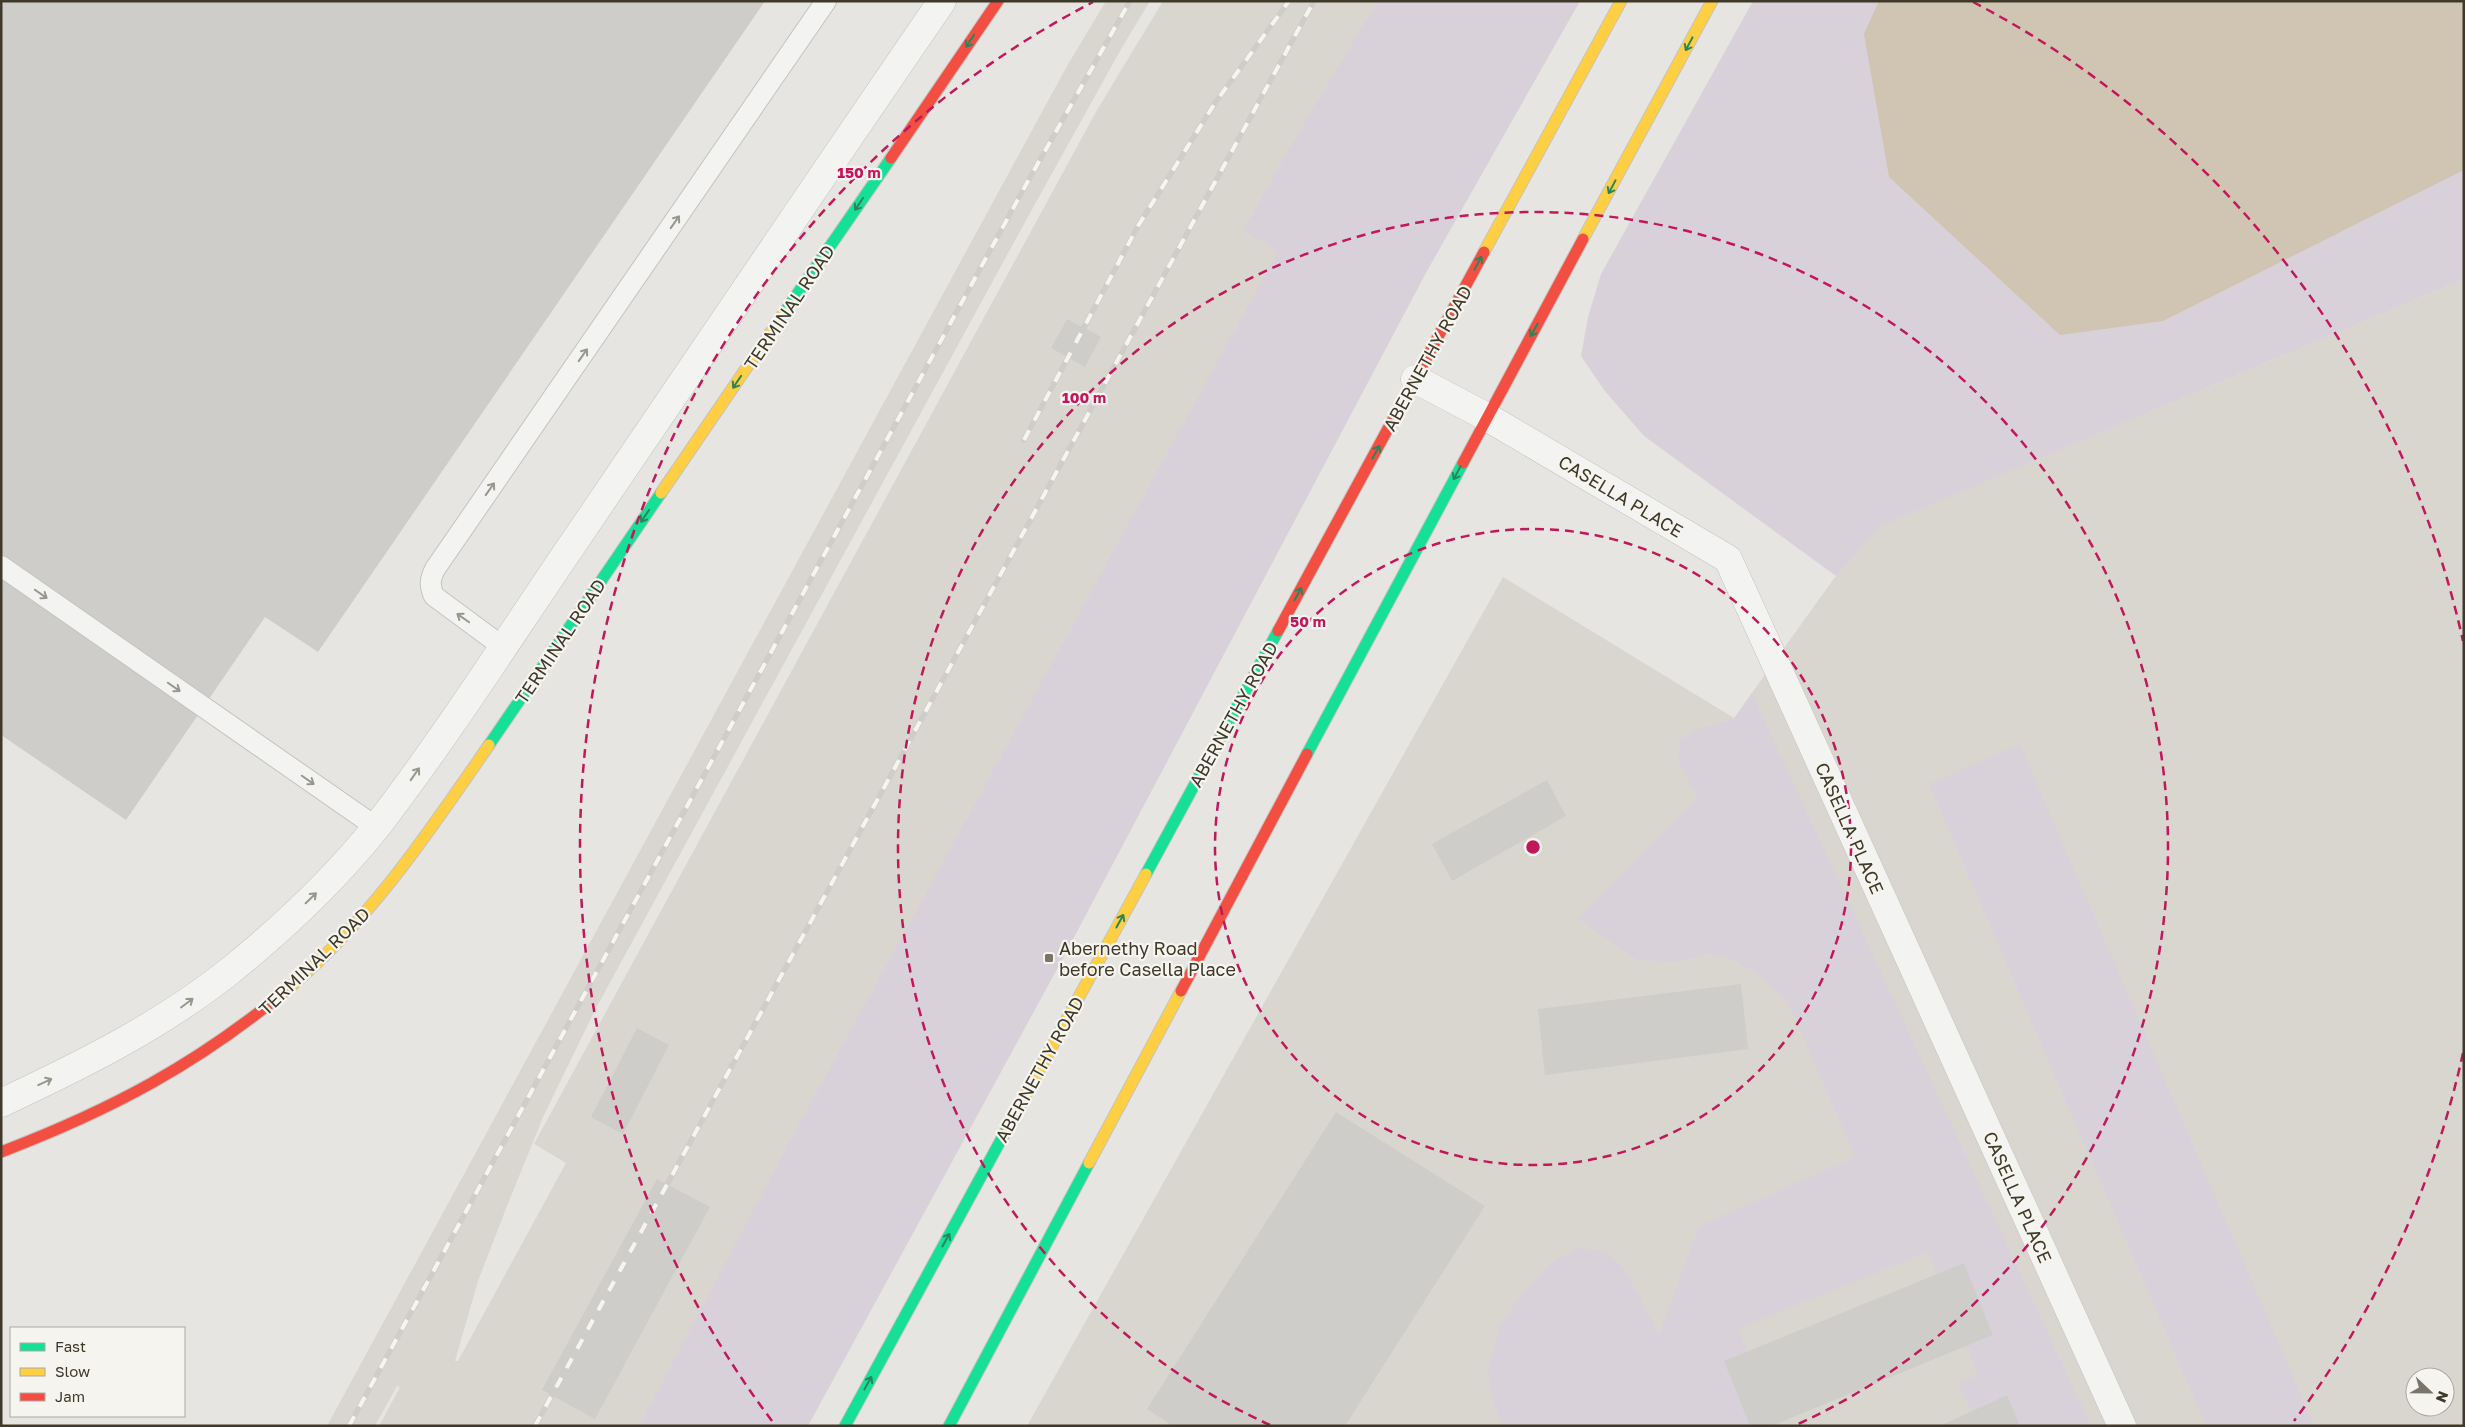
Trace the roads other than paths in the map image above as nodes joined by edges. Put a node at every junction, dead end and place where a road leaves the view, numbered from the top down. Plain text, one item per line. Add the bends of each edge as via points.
1 (826, 1) edge
2 (942, 1) edge
3 (998, 1) edge
4 (1621, 1) edge
5 (1712, 1) edge
6 (1416, 379) junction
7 (1487, 417) junction
8 (1, 566) edge
9 (503, 646) junction
10 (376, 827) junction
11 (1, 1103) edge
12 (1, 1152) edge
13 (845, 1426) edge
14 (949, 1426) edge
15 (2122, 1426) edge

9 -> 1 lane via 434,596 430,588 436,569
2 - 9 street
3 -> 12 main road, TERMINAL ROAD via 434,826 384,892 291,986 251,1020 206,1051 126,1099
6 -> 4 main road, ABERNETHY ROAD
5 -> 7 main road
6 - 7 street, CASELLA PLACE
13 -> 6 main road, ABERNETHY ROAD
7 -> 14 main road
7 - 15 street, CASELLA PLACE via 1728,559
8 -> 10 lane
10 -> 9 street
11 -> 10 street via 120,1044 176,1011 231,970 278,929

